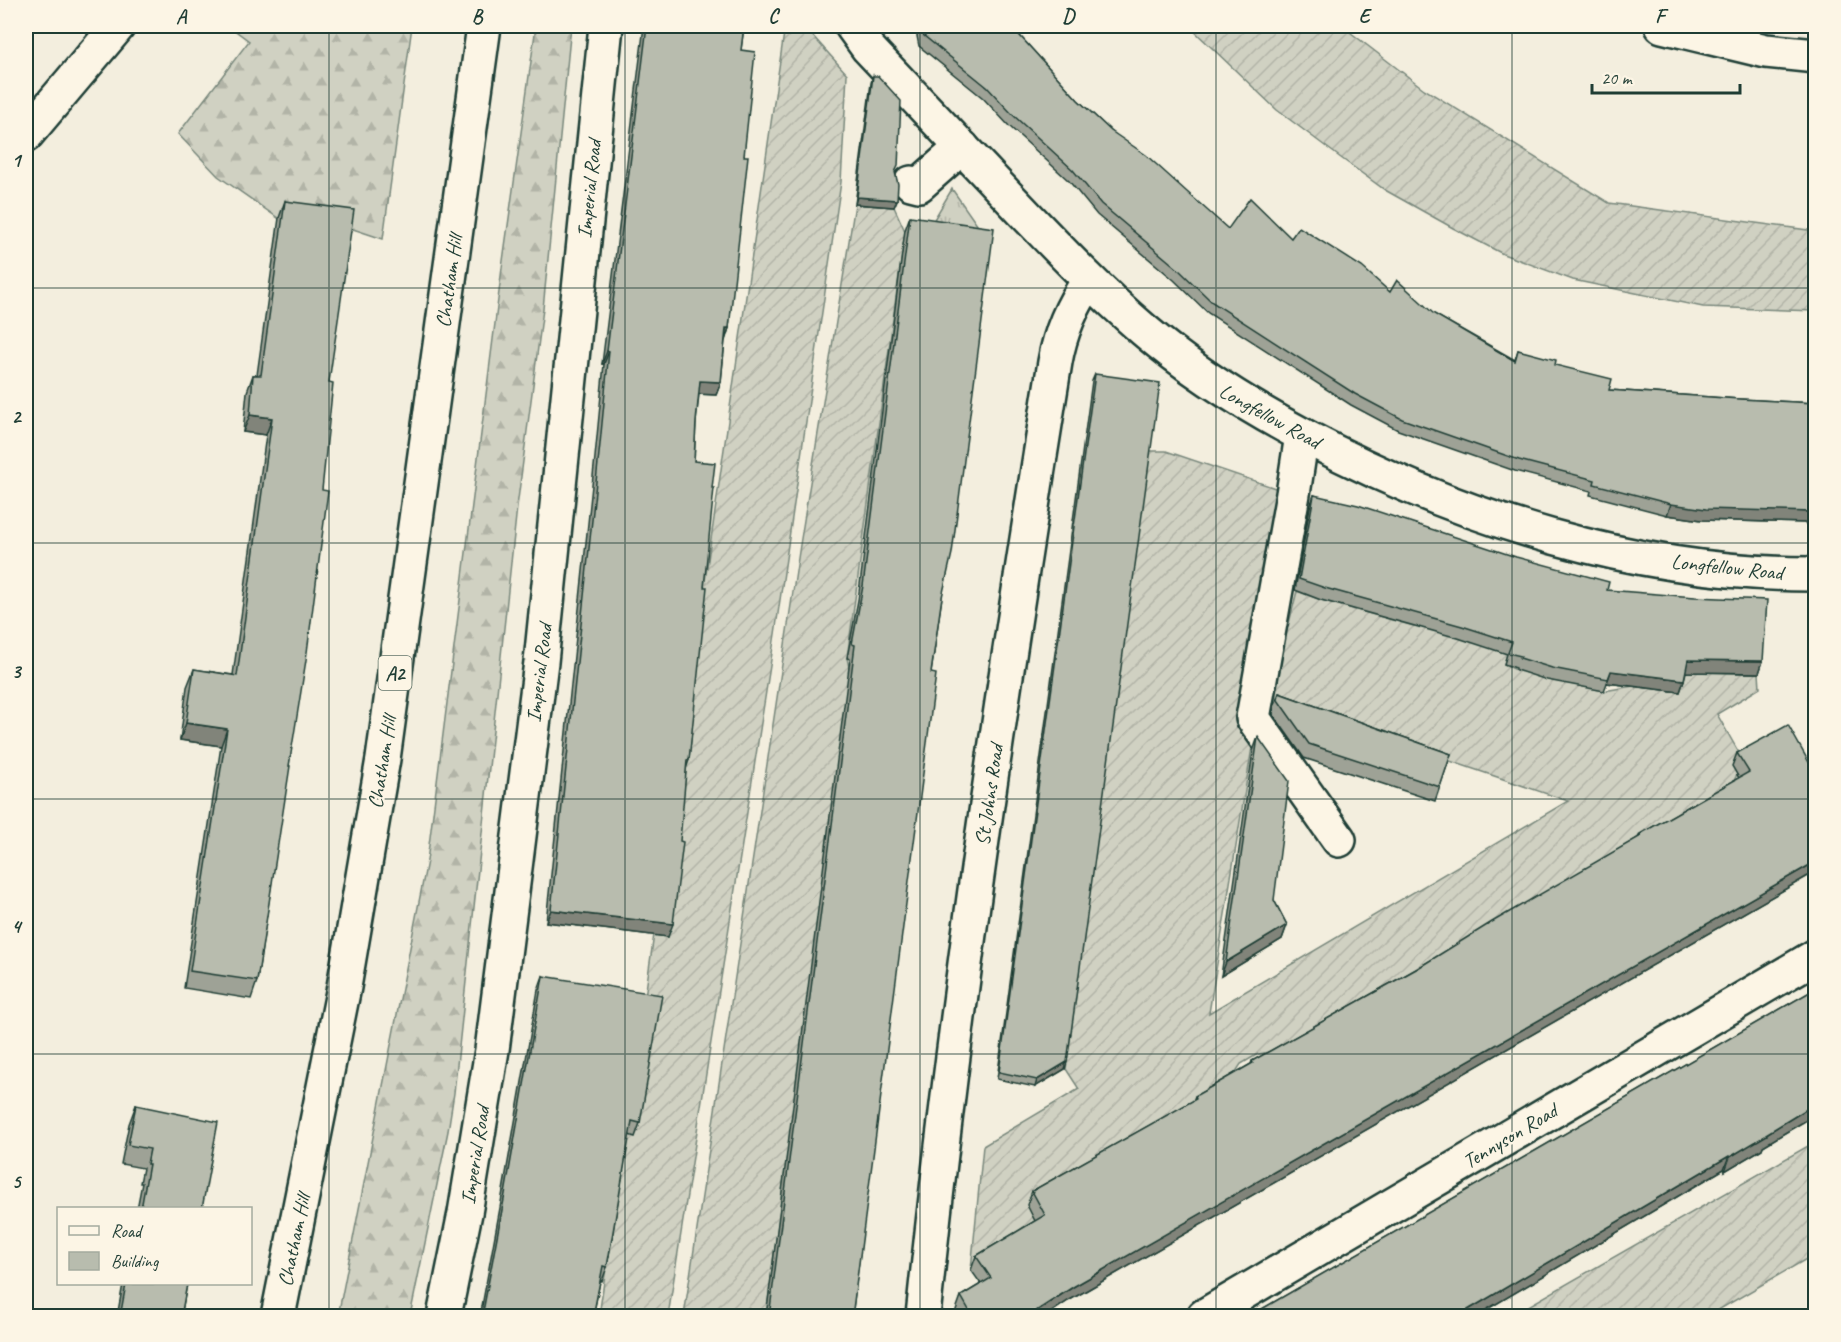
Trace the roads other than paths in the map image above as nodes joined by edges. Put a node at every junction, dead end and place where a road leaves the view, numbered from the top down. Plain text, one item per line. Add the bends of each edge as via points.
1 (118, 26) edge
2 (484, 26) edge
3 (606, 26) edge
4 (852, 26) edge
5 (1662, 26) edge
6 (1815, 56) edge
7 (26, 135) edge
8 (962, 147) junction
9 (911, 183) dead end
10 (1089, 281) junction
11 (1302, 435) junction
12 (1815, 574) edge
13 (1339, 840) dead end
14 (1815, 956) edge
15 (278, 1317) edge
16 (444, 1317) edge
17 (923, 1317) edge
18 (1204, 1317) edge

1 - 7 street
2 - 15 street, Chatham Hill / A2 via 383,759 344,987
3 - 16 street, Imperial Road via 541,662 492,1050
4 - 8 street, Longfellow Road
5 - 6 street via 1773,52
8 - 9 street via 919,185
8 - 10 street, Longfellow Road
10 - 11 street, Longfellow Road via 1210,382
10 - 17 street, St Johns Road via 1061,338 1053,373 1001,700 939,1161
11 - 12 street, Longfellow Road via 1442,500 1524,529 1672,563 1752,573
11 - 13 street via 1253,718
14 - 18 street, Tennyson Road

